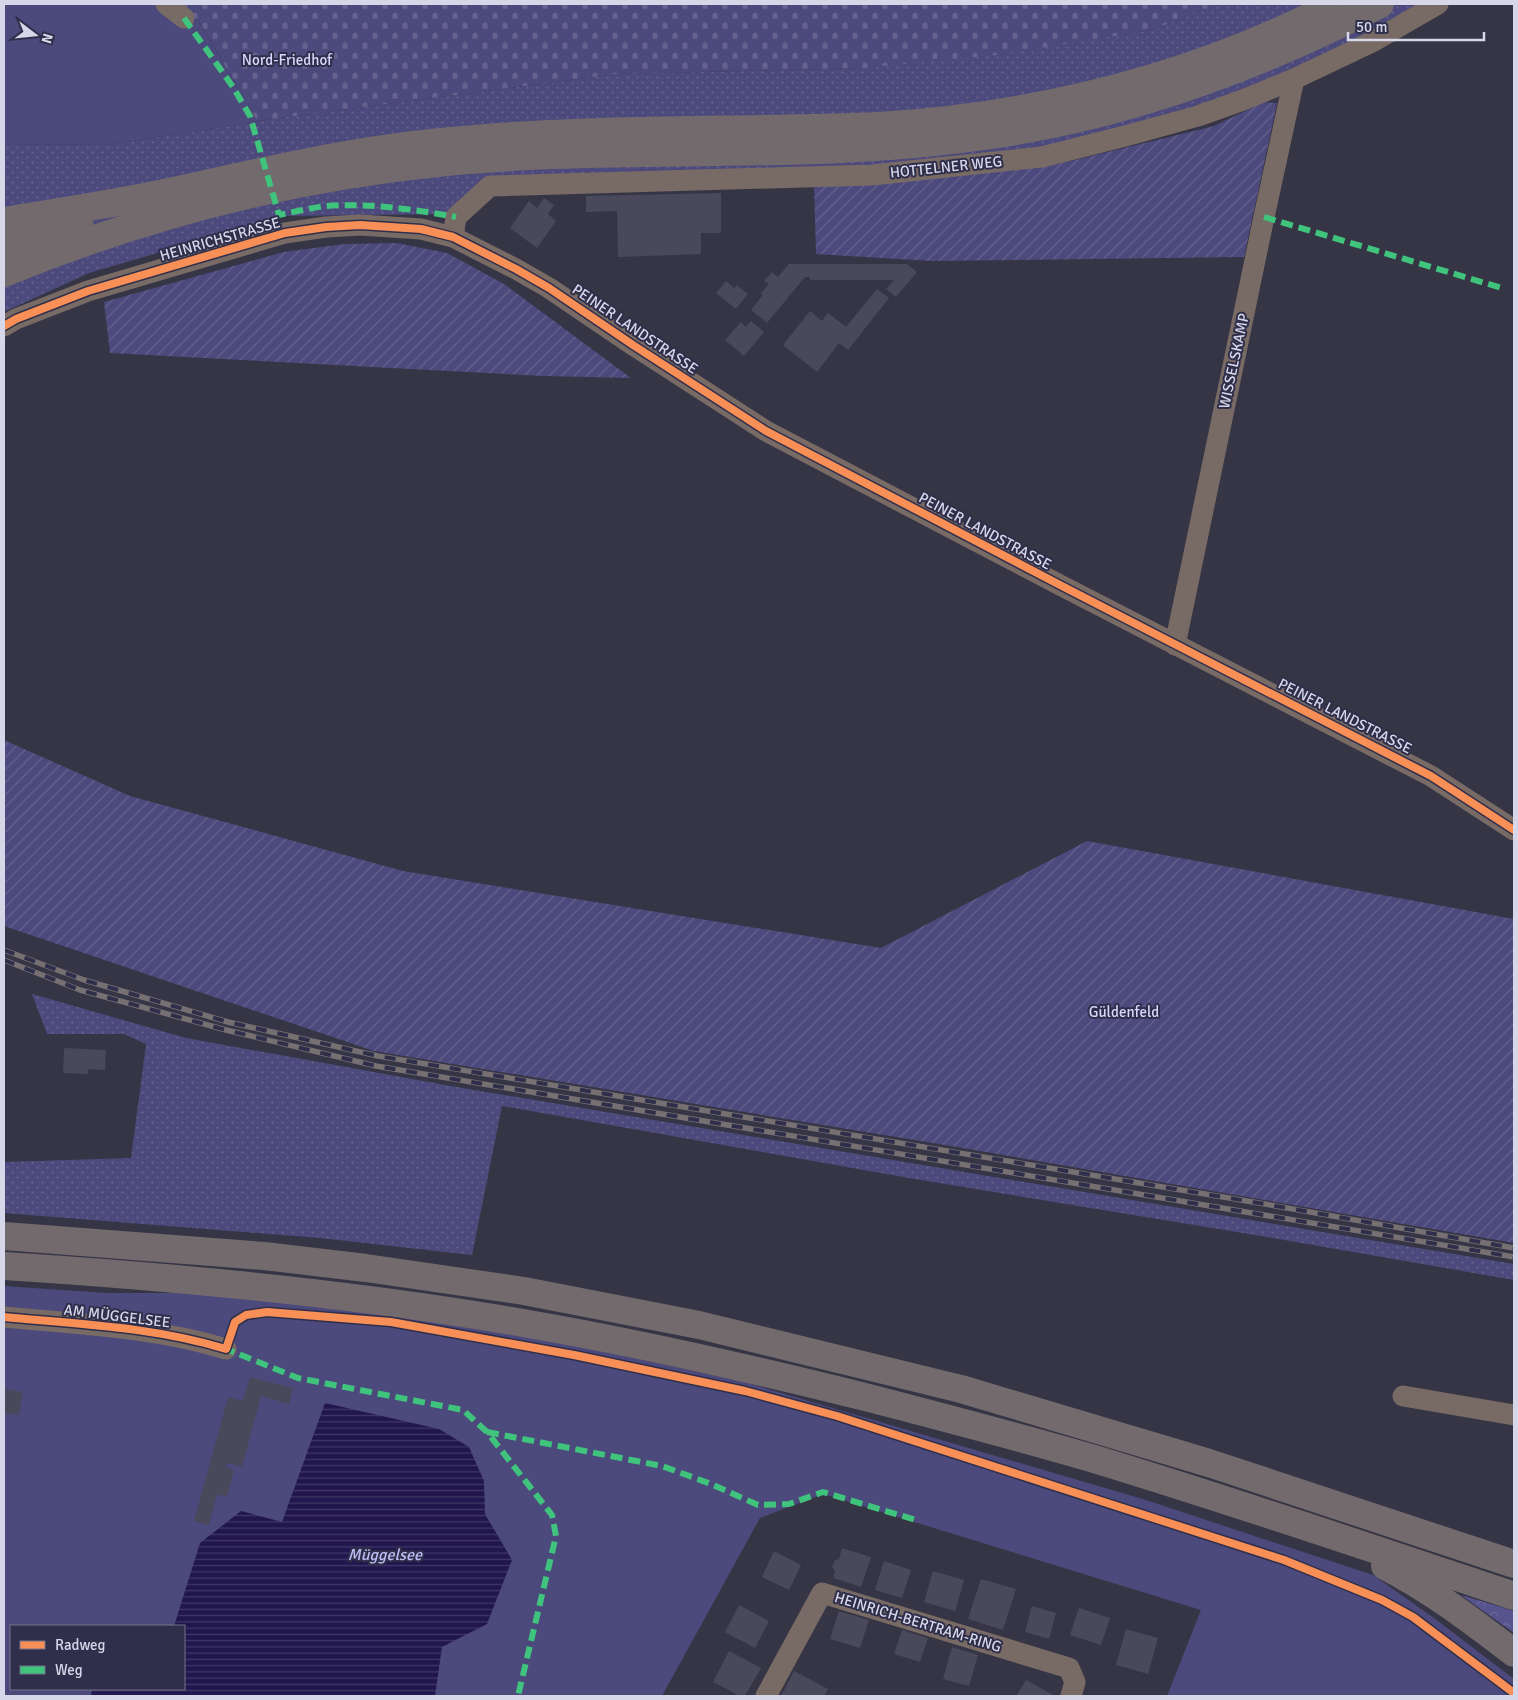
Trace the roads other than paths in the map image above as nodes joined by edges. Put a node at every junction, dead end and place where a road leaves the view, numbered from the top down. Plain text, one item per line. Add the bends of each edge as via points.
1 (166, 4) edge
2 (1336, 4) edge
3 (1380, 4) edge
4 (1438, 4) edge
5 (184, 18) dead end
6 (1294, 79) junction
7 (282, 177) junction
8 (250, 184) junction
9 (173, 191) junction
10 (4, 222) edge
11 (452, 238) junction
12 (4, 250) edge
13 (4, 273) edge
14 (4, 326) edge
15 (1175, 644) junction
16 (1514, 830) edge
17 (4, 1236) edge
18 (4, 1266) edge
19 (4, 1317) edge
20 (226, 1349) dead end
21 (1403, 1396) dead end
22 (1514, 1415) edge
23 (1320, 1532) junction
24 (1514, 1564) edge
25 (1514, 1596) edge
26 (1514, 1653) edge
27 (766, 1696) edge
28 (1071, 1696) edge

1 - 5 street
2 - 7 highway via 1222,54 1131,85 975,117 929,123 830,128 634,132 440,142 371,150
3 - 7 highway via 1275,55 1185,89 1079,120 976,138 881,146 502,157
4 - 6 street, HOTTELNER WEG via 1374,41
6 - 11 street, HOTTELNER WEG via 1198,116 1042,157 872,175 490,186 456,217
6 - 15 street, WISSELSKAMP
7 - 8 highway
8 - 9 highway
8 - 13 highway
9 - 10 highway
9 - 12 highway via 105,212
11 - 14 street, HEINRICHSTRASSE via 420,229 360,226 285,233 88,291
11 - 15 street, PEINER LANDSTRASSE via 549,288 766,431
15 - 16 street, PEINER LANDSTRASSE via 1431,776
17 - 24 highway via 264,1256 366,1268 524,1292 699,1325 970,1392 1209,1464
18 - 23 highway via 230,1283 368,1298 524,1323 695,1357 823,1386 1034,1442
19 - 20 street, AM MÜGGELSEE via 136,1329 199,1340
21 - 22 street
23 - 25 highway
23 - 26 highway via 1407,1577
27 - 28 street, HEINRICH-BERTRAM-RING via 822,1593 1069,1668 1075,1682

